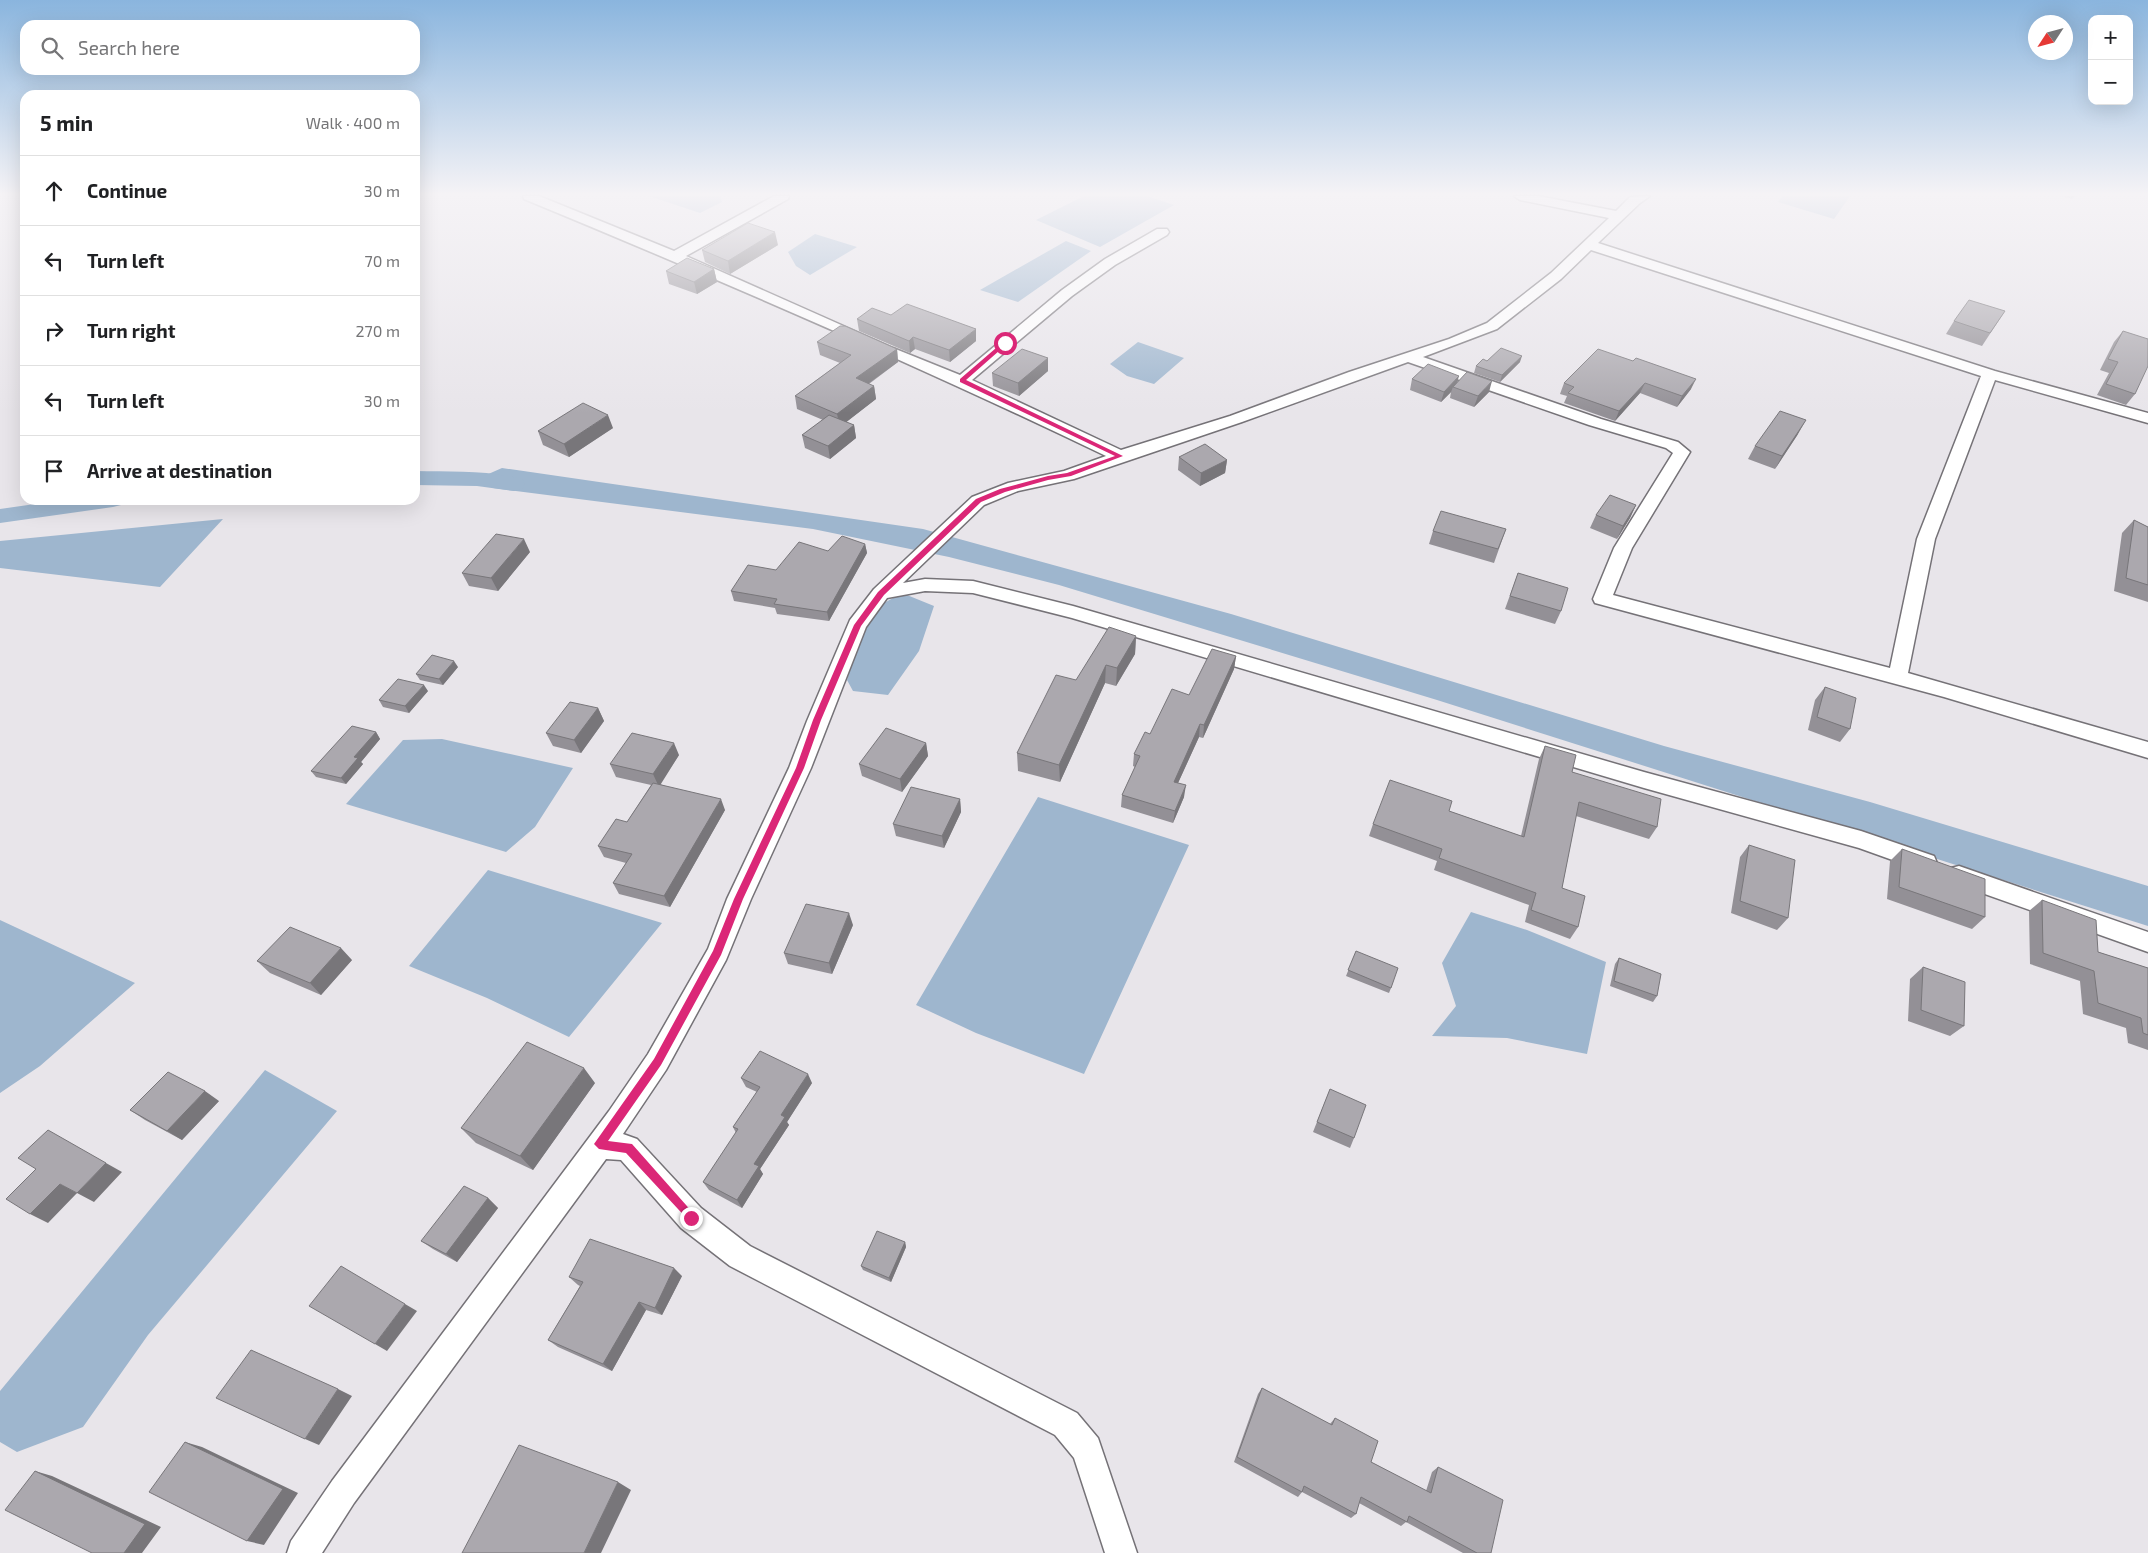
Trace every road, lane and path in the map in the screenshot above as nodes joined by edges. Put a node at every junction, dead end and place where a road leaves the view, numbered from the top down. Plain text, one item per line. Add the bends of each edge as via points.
1 (703, 268) edge
2 (1101, 268) edge
3 (1564, 268) edge
4 (1662, 268) edge
5 (1408, 357) junction
6 (1990, 374) junction
7 (962, 381) junction
8 (2148, 418) edge
9 (1120, 456) junction
10 (881, 593) junction
11 (1898, 676) junction
12 (2148, 750) edge
13 (2148, 942) edge
14 (599, 1144) junction
15 (303, 1553) edge
16 (1121, 1553) edge

1 - 7 street
2 - 7 street
3 - 5 street via 1492,326
4 - 6 street
5 - 9 street via 1236,419
5 - 11 street via 1595,422 1672,445 1682,452 1623,548 1602,599
6 - 8 street
6 - 11 street via 1926,539
7 - 9 street
9 - 10 street via 978,501
10 - 13 street via 925,586 973,587 1073,612 1644,780 1861,840
10 - 14 street via 857,625 800,768 738,899 718,953 657,1062
11 - 12 street
14 - 15 street via 343,1492
14 - 16 street via 628,1148 691,1218 740,1256 1066,1424 1087,1448

